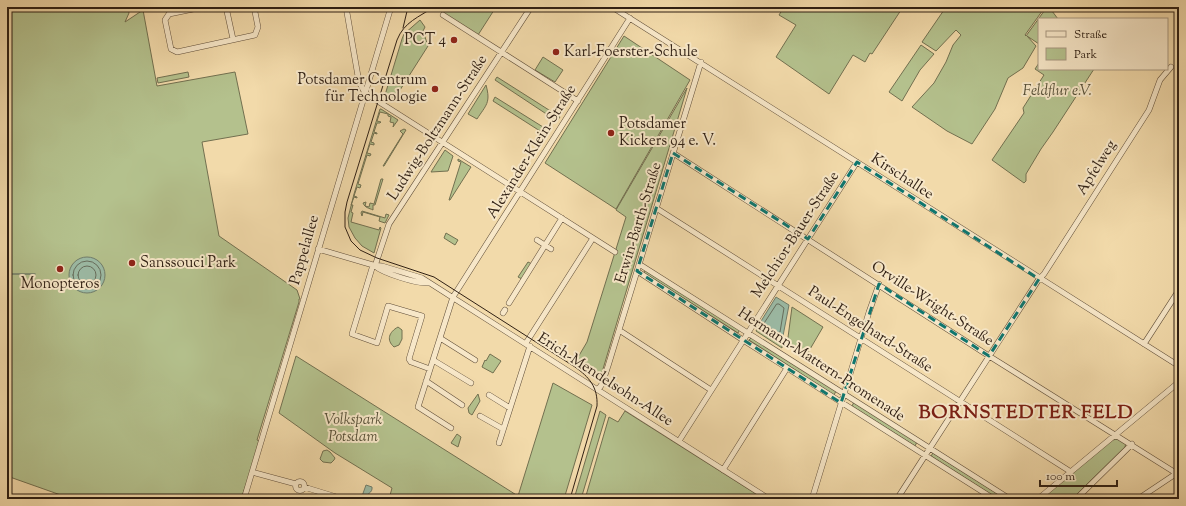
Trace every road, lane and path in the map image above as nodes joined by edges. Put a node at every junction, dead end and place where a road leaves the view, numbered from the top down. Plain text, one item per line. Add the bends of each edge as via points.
1 (203, 7) edge
2 (226, 7) edge
3 (254, 7) edge
4 (346, 7) edge
5 (390, 7) edge
6 (531, 7) edge
7 (612, 7) edge
8 (443, 15) dead end
9 (630, 18) junction
10 (233, 39) junction
11 (501, 52) junction
12 (701, 62) junction
13 (1171, 67) dead end
14 (365, 93) junction
15 (578, 101) junction
16 (443, 143) junction
17 (673, 152) junction
18 (857, 162) junction
19 (520, 192) junction
20 (656, 208) junction
21 (562, 218) junction
22 (593, 238) junction
23 (808, 239) junction
24 (537, 240) dead end
25 (546, 246) junction
26 (318, 249) junction
27 (551, 249) dead end
28 (615, 252) dead end
29 (639, 264) junction
30 (374, 266) junction
31 (637, 271) junction
32 (1039, 279) junction
33 (879, 284) junction
34 (778, 286) junction
35 (1179, 290) edge
36 (453, 297) junction
37 (509, 303) dead end
38 (619, 330) junction
39 (748, 332) junction
40 (440, 338) junction
41 (860, 338) junction
42 (743, 340) junction
43 (1144, 344) junction
44 (528, 345) junction
45 (989, 356) junction
46 (433, 360) junction
47 (475, 360) dead end
48 (1179, 366) edge
49 (787, 368) junction
50 (430, 369) junction
51 (426, 382) junction
52 (1179, 382) edge
53 (471, 384) dead end
54 (598, 390) junction
55 (711, 390) junction
56 (844, 393) junction
57 (488, 395) dead end
58 (959, 401) junction
59 (841, 403) junction
60 (462, 405) dead end
61 (510, 408) junction
62 (480, 416) dead end
63 (451, 428) dead end
64 (503, 429) junction
65 (1115, 435) junction
66 (679, 441) junction
67 (499, 443) dead end
68 (1132, 444) junction
69 (930, 449) junction
70 (926, 456) junction
71 (723, 470) junction
72 (252, 472) junction
73 (1071, 472) junction
74 (1178, 474) edge
75 (244, 499) edge
76 (343, 499) edge
77 (769, 499) edge
78 (812, 499) edge
79 (897, 499) edge
80 (994, 499) edge
81 (1010, 499) edge
82 (1038, 499) edge
83 (1076, 499) edge
84 (1138, 499) edge

1 - 10 street via 169,14 165,20 171,49 177,52
2 - 10 street
3 - 10 street via 258,27 255,35
4 - 14 street via 359,82
5 - 14 street, Pappelallee
6 - 11 street, Ludwig-Boltzmann-Straße
7 - 9 street, Kirschallee
8 - 11 street
9 - 12 street, Kirschallee
9 - 15 street, Alexander-Klein-Straße
11 - 15 street
11 - 16 street, Ludwig-Boltzmann-Straße
12 - 17 street, Erwin-Barth-Straße
12 - 18 street, Kirschallee
13 - 32 street, Apfelweg via 1160,80 1149,110
14 - 16 street
14 - 26 street, Pappelallee
15 - 19 street, Alexander-Klein-Straße
16 - 19 street
16 - 30 street, Ludwig-Boltzmann-Straße via 388,227
17 - 20 street, Erwin-Barth-Straße
17 - 23 street, Orville-Wright-Straße
18 - 23 street, Melchior-Bauer-Straße
18 - 32 street, Kirschallee
19 - 21 street
19 - 36 street, Alexander-Klein-Straße
20 - 29 street, Erwin-Barth-Straße
20 - 34 street, Paul-Engelhard-Straße
21 - 22 street
21 - 25 street
22 - 28 street
22 - 44 street
23 - 33 street, Orville-Wright-Straße
23 - 34 street, Melchior-Bauer-Straße
24 - 25 street
25 - 27 street
25 - 37 street
26 - 30 street, Erich-Mendelsohn-Allee
26 - 72 street, Pappelallee
29 - 31 street, Erwin-Barth-Straße
29 - 39 street, Hermann-Mattern-Promenade
30 - 36 street, Erich-Mendelsohn-Allee via 422,278
30 - 50 street, Ludwig-Boltzmann-Straße via 352,334 377,342 388,306 422,316 409,359
31 - 38 street, Erwin-Barth-Straße
31 - 42 street, Hermann-Mattern-Promenade
32 - 43 street, Kirschallee
32 - 45 street, Apfelweg
33 - 41 street
33 - 45 street, Orville-Wright-Straße
34 - 39 street, Melchior-Bauer-Straße
34 - 41 street, Paul-Engelhard-Straße
35 - 43 street
36 - 40 street, Alexander-Klein-Straße
36 - 44 street, Erich-Mendelsohn-Allee
38 - 54 street, Erwin-Barth-Straße
38 - 55 street
39 - 42 street, Melchior-Bauer-Straße
39 - 56 street, Hermann-Mattern-Promenade
40 - 46 street, Alexander-Klein-Straße
40 - 47 street
41 - 56 street
41 - 58 street, Paul-Engelhard-Straße
42 - 49 street, Hermann-Mattern-Promenade
42 - 55 street, Melchior-Bauer-Straße
43 - 48 street, Kirschallee
44 - 54 street, Erich-Mendelsohn-Allee
44 - 61 street
45 - 58 street, Apfelweg
45 - 65 street, Orville-Wright-Straße
46 - 50 street, Alexander-Klein-Straße
46 - 53 street
49 - 59 street, Hermann-Mattern-Promenade
49 - 71 street
50 - 51 street, Alexander-Klein-Straße
51 - 60 street
51 - 63 street, Alexander-Klein-Straße via 418,407
52 - 65 street
54 - 66 street, Erich-Mendelsohn-Allee
55 - 66 street, Melchior-Bauer-Straße
56 - 59 street
56 - 69 street, Hermann-Mattern-Promenade
57 - 61 street
58 - 69 street, Apfelweg
58 - 73 street, Paul-Engelhard-Straße
59 - 70 street, Hermann-Mattern-Promenade
59 - 78 street
61 - 64 street
62 - 64 street
64 - 67 street
65 - 68 street, Orville-Wright-Straße
65 - 73 street
66 - 71 street, Erich-Mendelsohn-Allee
68 - 74 street, Orville-Wright-Straße
68 - 83 street
69 - 70 street, Apfelweg
69 - 81 street, Hermann-Mattern-Promenade
70 - 79 street, Apfelweg
70 - 80 street, Hermann-Mattern-Promenade
71 - 77 street, Erich-Mendelsohn-Allee
72 - 75 street, Pappelallee
72 - 76 street via 296,484 298,490 304,487
73 - 82 street
74 - 84 street

